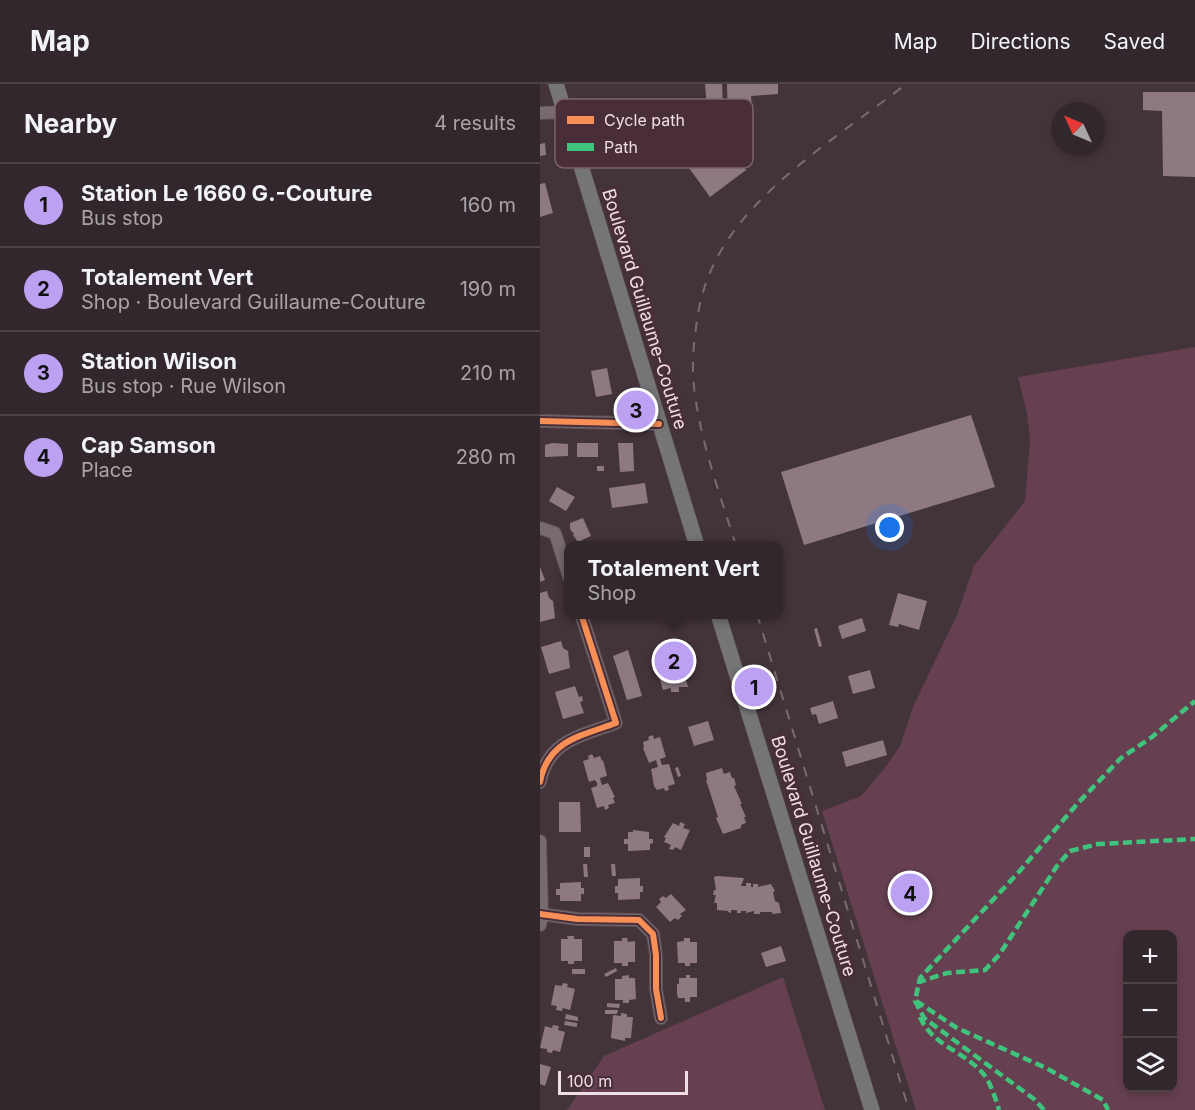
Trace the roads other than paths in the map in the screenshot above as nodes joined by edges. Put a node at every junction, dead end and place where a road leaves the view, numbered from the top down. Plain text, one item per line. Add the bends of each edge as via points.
1 (556, 84) edge
2 (561, 99) edge
3 (555, 112) edge
4 (540, 113) edge
5 (582, 168) edge
6 (540, 421) edge
7 (659, 424) junction
8 (540, 528) edge
9 (695, 541) edge
10 (564, 561) edge
11 (582, 619) edge
12 (719, 619) edge
13 (540, 782) edge
14 (540, 841) edge
15 (540, 917) edge
16 (661, 1018) dead end
17 (872, 1110) edge

1 - 2 main road, Boulevard Guillaume-Couture
3 - 4 street
5 - 7 main road, Boulevard Guillaume-Couture
6 - 7 street
7 - 9 main road, Boulevard Guillaume-Couture
8 - 10 street via 555,533
11 - 13 street via 616,723 561,744 543,767
12 - 17 main road, Boulevard Guillaume-Couture
14 - 15 street
15 - 16 street via 639,921 653,934

